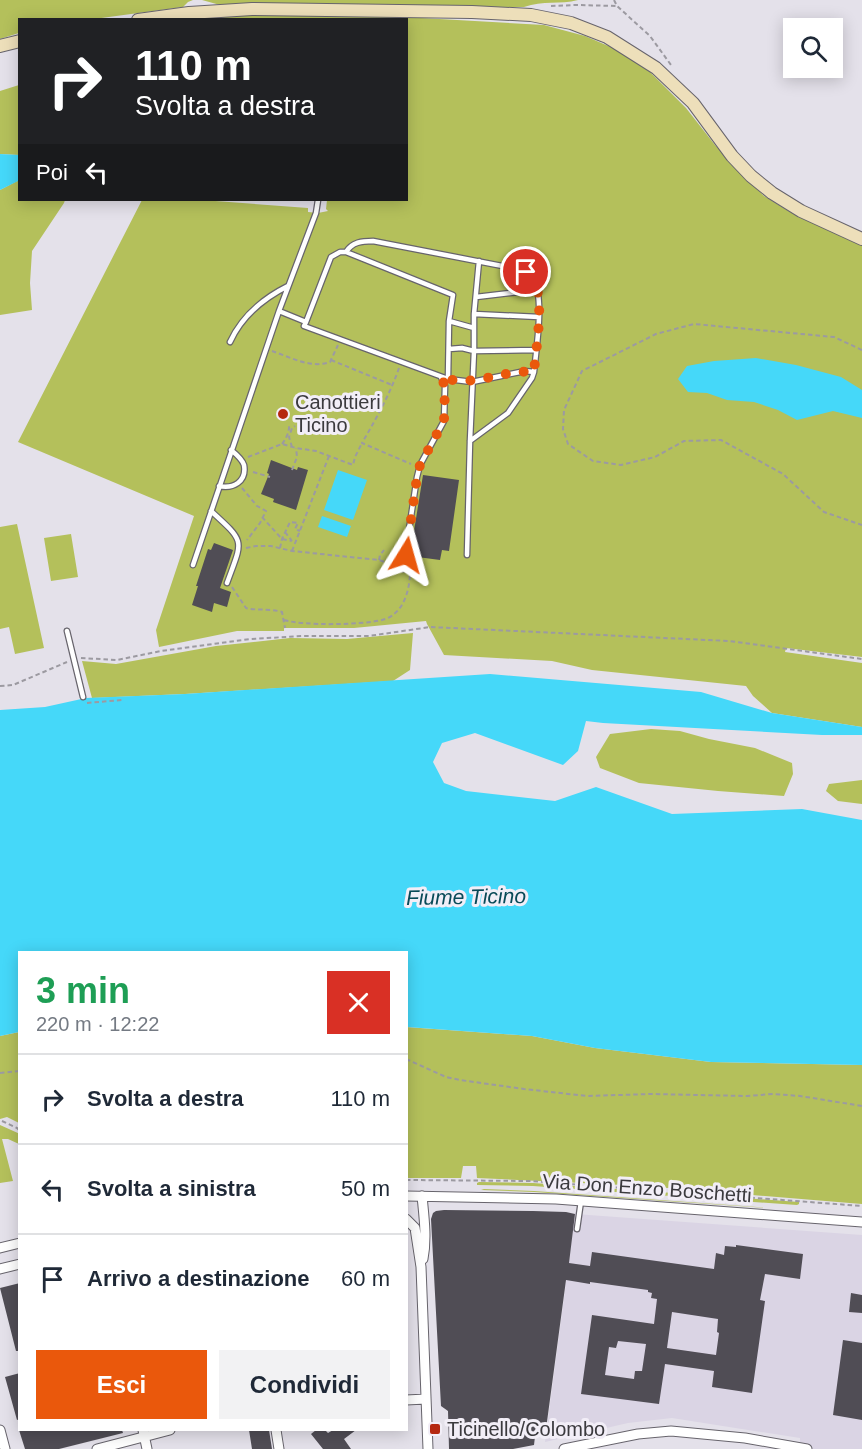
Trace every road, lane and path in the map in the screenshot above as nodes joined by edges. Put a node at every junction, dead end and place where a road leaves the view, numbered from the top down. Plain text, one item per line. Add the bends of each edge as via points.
1 (614, 0) edge
2 (618, 6) junction
3 (189, 13) junction
4 (531, 15) junction
5 (153, 18) edge
6 (203, 18) edge
7 (18, 42) edge
8 (0, 46) edge
9 (671, 65) dead end
10 (318, 201) edge
11 (862, 239) edge
12 (346, 252) junction
13 (479, 261) junction
14 (288, 286) junction
15 (537, 290) junction
16 (476, 297) junction
17 (279, 310) junction
18 (474, 314) junction
19 (539, 318) junction
20 (449, 321) junction
21 (305, 324) junction
22 (474, 328) junction
23 (340, 340) junction
24 (230, 342) dead end
25 (266, 349) junction
26 (449, 349) junction
27 (536, 350) junction
28 (862, 350) edge
29 (474, 351) junction
30 (330, 360) junction
31 (401, 362) junction
32 (534, 372) junction
33 (441, 377) junction
34 (447, 380) junction
35 (472, 382) junction
36 (393, 385) junction
37 (289, 424) dead end
38 (295, 426) dead end
39 (470, 441) junction
40 (362, 443) junction
41 (282, 444) junction
42 (294, 447) junction
43 (231, 450) junction
44 (329, 456) junction
45 (241, 460) junction
46 (419, 468) junction
47 (292, 470) dead end
48 (244, 472) junction
49 (270, 477) dead end
50 (238, 483) junction
51 (219, 486) junction
52 (211, 511) junction
53 (262, 517) junction
54 (862, 525) edge
55 (300, 531) junction
56 (285, 532) junction
57 (282, 539) junction
58 (293, 542) junction
59 (239, 549) junction
60 (280, 549) junction
61 (384, 550) dead end
62 (292, 551) junction
63 (467, 555) dead end
64 (379, 560) junction
65 (193, 565) dead end
66 (403, 569) junction
67 (227, 583) joint
68 (284, 620) junction
69 (285, 628) dead end
70 (67, 631) dead end
71 (74, 659) junction
72 (862, 659) edge
73 (0, 686) edge
74 (83, 698) dead end
75 (122, 700) dead end
76 (87, 704) dead end
77 (408, 1060) edge
78 (18, 1071) edge
79 (0, 1073) edge
80 (862, 1106) edge
81 (2, 1121) dead end
82 (18, 1128) edge
83 (408, 1180) edge
84 (427, 1180) junction
85 (470, 1180) junction
86 (470, 1187) dead end
87 (426, 1193) junction
88 (408, 1196) edge
89 (581, 1201) junction
90 (802, 1201) junction
91 (862, 1206) edge
92 (802, 1208) dead end
93 (408, 1221) edge
94 (862, 1222) edge
95 (578, 1229) dead end
96 (18, 1244) edge
97 (0, 1248) edge
98 (18, 1264) edge
99 (421, 1267) junction
100 (0, 1269) edge
101 (426, 1399) junction
102 (408, 1400) edge
103 (0, 1430) edge
104 (161, 1431) edge
105 (276, 1431) edge
106 (144, 1433) edge
107 (745, 1438) junction
108 (5, 1449) edge
109 (97, 1449) edge
110 (147, 1449) edge
111 (279, 1449) edge
112 (428, 1449) edge
113 (564, 1449) edge
114 (747, 1449) edge
115 (807, 1449) edge

1 - 2 path
2 - 4 path via 542,7
2 - 9 path via 650,36
3 - 4 street via 252,9
3 - 5 street
3 - 6 lane
4 - 11 street via 571,23 607,37 656,68 693,103 732,156 771,193
7 - 8 street
10 - 14 lane
12 - 13 lane via 354,244 373,241
12 - 20 lane via 453,295
12 - 21 lane via 331,257
13 - 15 lane via 526,272
13 - 16 lane
14 - 17 lane
14 - 24 lane via 260,303 236,328
15 - 16 lane
15 - 19 lane
16 - 18 lane
17 - 21 lane
17 - 25 lane
18 - 19 lane
18 - 22 lane
19 - 27 lane
20 - 22 lane
20 - 26 lane
21 - 23 lane
22 - 29 lane
23 - 30 path
23 - 31 lane
25 - 30 path via 312,364
25 - 43 lane
26 - 29 lane
26 - 34 lane
27 - 29 lane
27 - 32 lane
28 - 54 path via 834,338 694,324 656,334 582,371 564,410 563,429 568,444 593,461 621,465 655,457 684,441 721,440 783,474 824,512
29 - 35 lane
30 - 36 path
31 - 33 lane
31 - 36 path
32 - 35 lane
32 - 39 lane via 508,413
33 - 34 lane
33 - 46 lane via 445,386 444,421
34 - 35 lane
35 - 39 lane
36 - 40 path
37 - 41 path
38 - 42 path via 289,436
39 - 63 lane
40 - 44 path via 353,465
40 - 46 path
41 - 42 path
41 - 45 path
42 - 44 path
42 - 47 path via 297,457
43 - 45 lane
43 - 51 lane
44 - 55 path
45 - 48 lane
46 - 66 lane
48 - 49 path
48 - 50 lane
50 - 51 lane via 226,488
50 - 53 path via 256,506 266,511
51 - 52 lane
52 - 59 lane via 238,538
52 - 65 lane
53 - 57 path
53 - 59 path
55 - 56 path via 295,529 298,523 293,522
55 - 58 path
56 - 57 path
56 - 58 path
57 - 58 path
57 - 60 path
58 - 62 path
59 - 60 path via 265,545
59 - 67 lane
60 - 62 path
61 - 64 path
62 - 64 path
64 - 66 path
66 - 68 path via 411,572 407,591 400,608 385,620
67 - 68 path via 246,608 276,610 282,612
68 - 69 path
70 - 71 lane
71 - 72 path via 117,660 250,639 369,636 430,627 729,641
71 - 73 path via 13,685
71 - 74 lane
75 - 76 path
77 - 80 path via 460,1080 587,1096 773,1094
78 - 79 path
81 - 82 path
83 - 84 path
84 - 85 path
84 - 87 path
85 - 86 path
85 - 90 path via 565,1183
87 - 88 street, Via Don Enzo Boschetti
87 - 89 street, Via Don Enzo Boschetti
87 - 99 street
89 - 94 street, Via Don Enzo Boschetti
89 - 95 lane
90 - 91 path
90 - 92 path
93 - 99 street via 415,1228
96 - 97 street
98 - 100 street
99 - 101 street
101 - 102 street
101 - 112 street
103 - 108 street
104 - 106 street
105 - 111 street
106 - 109 street
106 - 110 street
107 - 113 street via 671,1431
107 - 114 street
107 - 115 street

